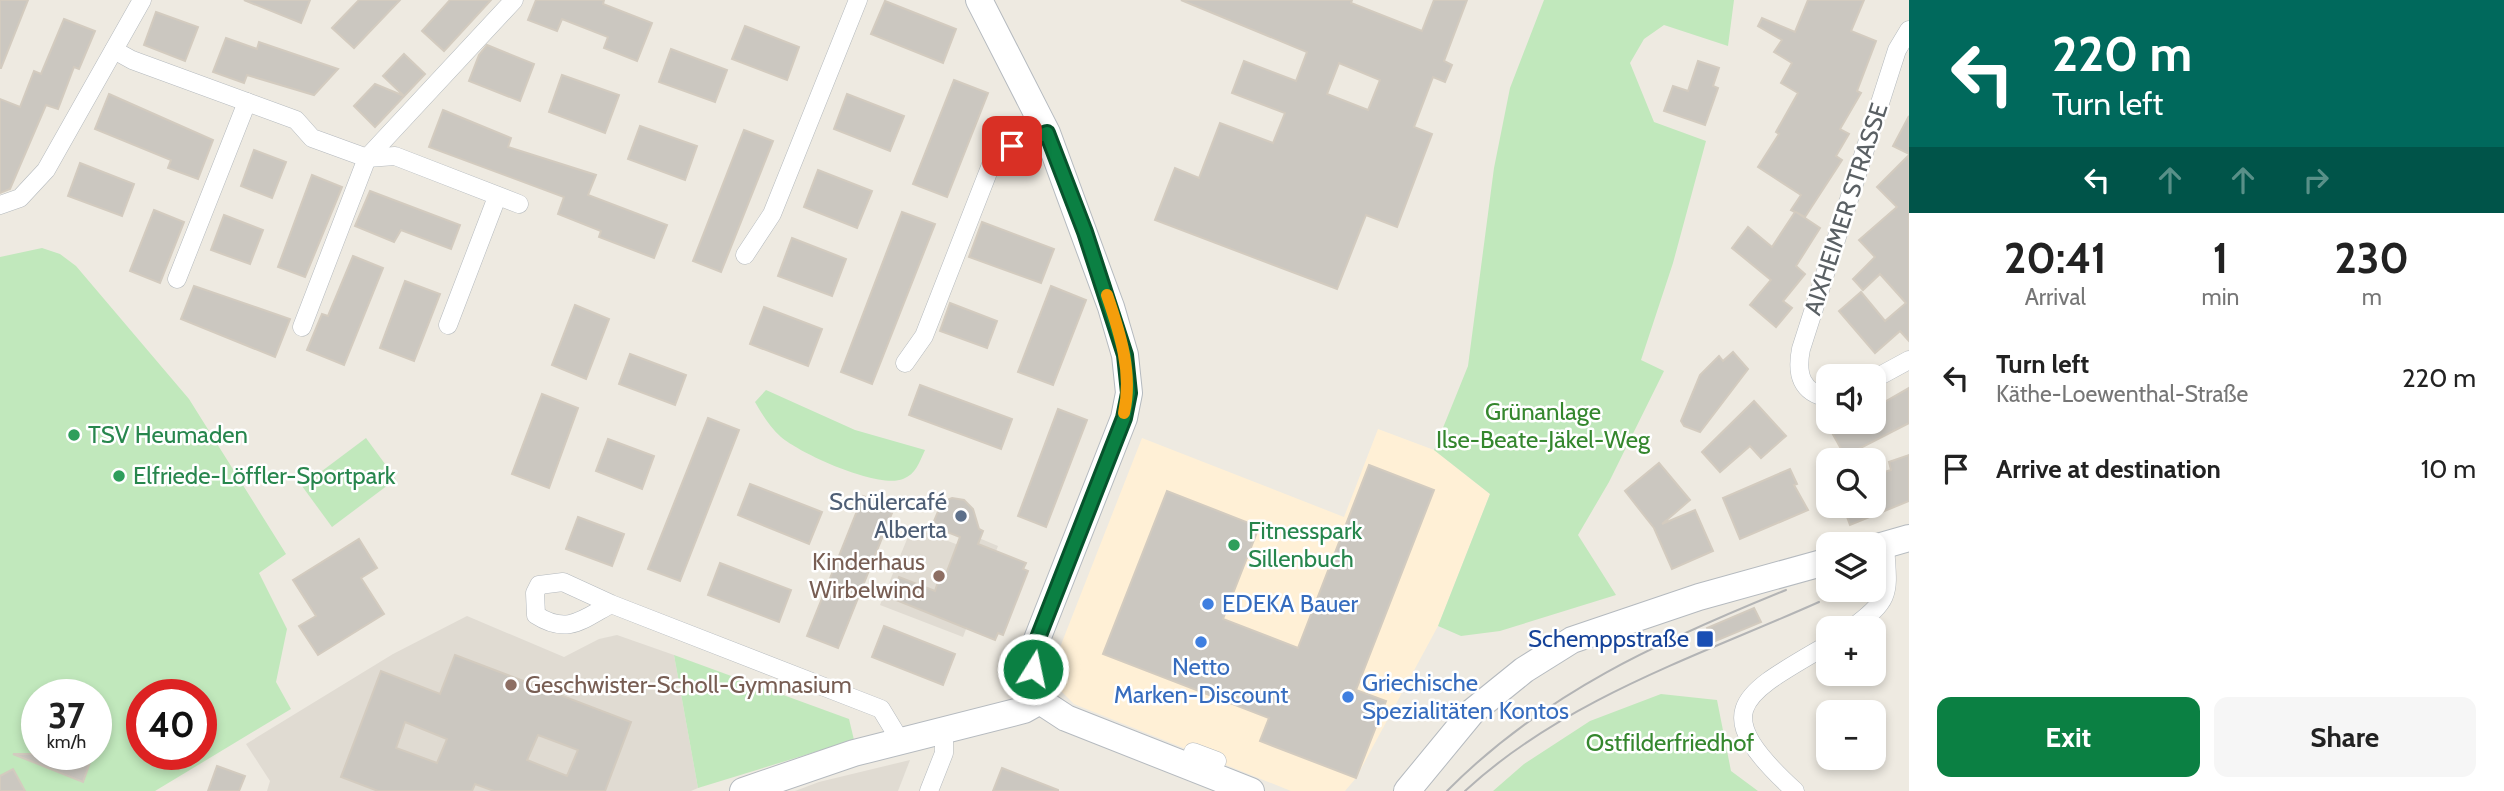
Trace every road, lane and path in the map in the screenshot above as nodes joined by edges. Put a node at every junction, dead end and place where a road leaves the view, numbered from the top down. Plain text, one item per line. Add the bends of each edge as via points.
1 (142, 0) edge
2 (514, 0) edge
3 (858, 0) edge
4 (979, 0) edge
5 (1909, 30) edge
6 (114, 50) junction
7 (247, 102) junction
8 (1047, 133) junction
9 (367, 158) junction
10 (497, 197) junction
11 (519, 204) dead end
12 (0, 205) edge
13 (745, 255) dead end
14 (177, 279) dead end
15 (448, 325) dead end
16 (302, 327) dead end
17 (1909, 360) edge
18 (905, 363) dead end
19 (1886, 372) edge
20 (1816, 392) edge
21 (1889, 544) edge
22 (1816, 565) edge
23 (611, 604) dead end
24 (1866, 616) edge
25 (1816, 652) edge
26 (1040, 701) junction
27 (944, 731) junction
28 (901, 742) junction
29 (1193, 752) dead end
30 (1217, 761) dead end
31 (1173, 773) dead end
32 (1198, 782) dead end
33 (743, 791) edge
34 (929, 791) edge
35 (1251, 791) edge
36 (1408, 791) edge
37 (1794, 791) edge

1 - 6 street
2 - 9 street
3 - 13 street via 772,214
4 - 8 street
5 - 20 street, AIXHEIMER STRASSE via 1897,50 1801,349 1798,373
6 - 7 street
6 - 12 street via 36,184 20,198
7 - 9 street via 296,120 312,138
7 - 14 street
8 - 18 street via 996,152 924,336
8 - 26 street via 1111,307 1125,355 1129,393 1124,418 1034,648 1034,689
9 - 10 street via 395,156
9 - 16 street
10 - 11 street
10 - 15 street
17 - 19 street
21 - 24 street via 1888,590 1882,603
22 - 36 street via 1699,597 1572,640 1524,670 1472,712
23 - 28 street via 881,709
25 - 37 street via 1756,690 1743,716 1742,728 1749,743
26 - 27 street via 1024,710
26 - 35 street via 1066,718
27 - 28 street
27 - 34 street via 946,744
28 - 33 street
29 - 30 street
31 - 32 street

